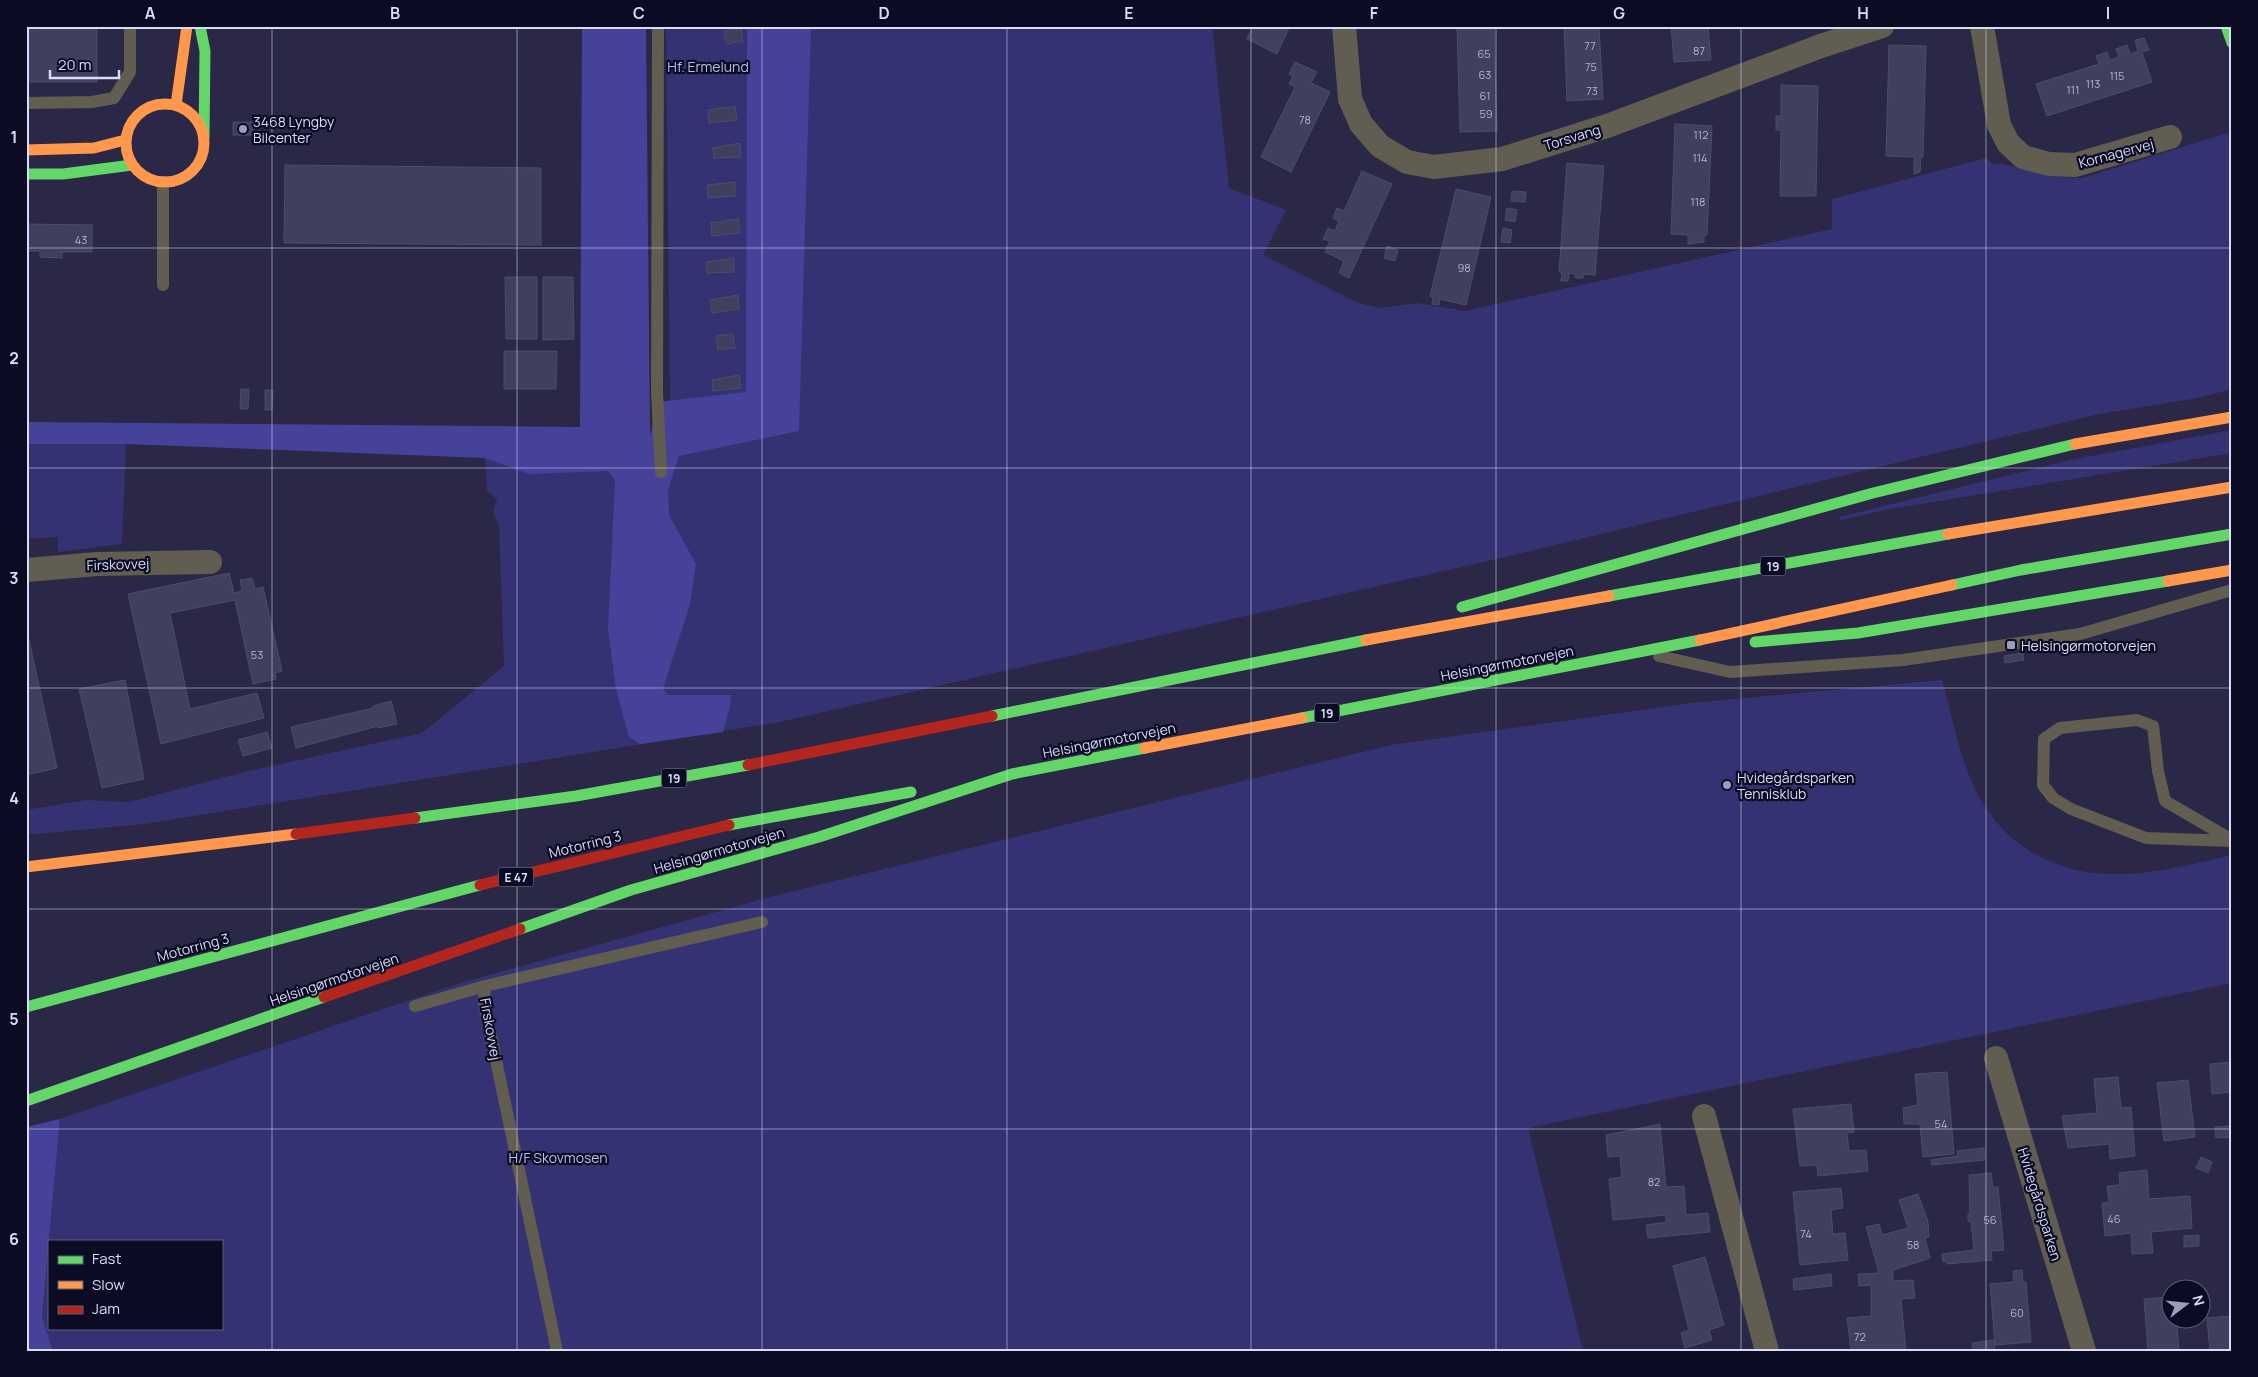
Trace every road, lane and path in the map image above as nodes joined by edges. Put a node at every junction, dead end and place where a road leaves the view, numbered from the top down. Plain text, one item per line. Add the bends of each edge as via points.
1 (130, 26) edge
2 (187, 26) edge
3 (200, 26) edge
4 (658, 26) edge
5 (1344, 26) edge
6 (1882, 26) edge
7 (1982, 26) edge
8 (2226, 26) edge
9 (2232, 43) edge
10 (26, 104) edge
11 (176, 105) junction
12 (2170, 138) dead end
13 (204, 139) junction
14 (125, 140) junction
15 (26, 150) edge
16 (132, 164) junction
17 (26, 174) edge
18 (163, 182) junction
19 (163, 285) dead end
20 (2232, 411) edge
21 (2232, 417) edge
22 (2206, 420) junction
23 (662, 472) dead end
24 (2232, 487) edge
25 (2232, 534) edge
26 (210, 562) dead end
27 (26, 570) edge
28 (2232, 570) edge
29 (2232, 590) edge
30 (1314, 650) junction
31 (1642, 652) junction
32 (1012, 774) junction
33 (2232, 840) edge
34 (26, 867) edge
35 (762, 922) dead end
36 (485, 986) junction
37 (415, 1006) dead end
38 (26, 1007) edge
39 (1996, 1058) dead end
40 (26, 1102) edge
41 (1704, 1116) dead end
42 (557, 1351) edge
43 (1767, 1351) edge
44 (2084, 1351) edge

1 - 10 lane via 130,72 114,98
2 - 11 main road
3 - 13 main road via 205,51
4 - 23 lane via 657,392
5 - 6 street, Torsvang via 1350,99 1361,124 1380,146 1407,162 1434,167 1502,159 1563,140
7 - 12 street, Kornagervej via 1999,125 2008,143 2023,157 2049,164 2075,165
8 - 9 main road
11 - 13 main road via 195,118
11 - 14 main road via 164,103 142,110 128,129
13 - 18 main road via 201,158 190,173
14 - 15 main road via 94,148
14 - 16 main road
16 - 17 main road via 71,173
16 - 18 main road via 140,174
18 - 19 lane
20 - 22 main road
21 - 22 main road
22 - 30 main road via 2000,460 1716,534
24 - 30 main road, 19 via 2014,522
25 - 31 main road, Helsingørmotorvejen / 19 via 2020,570
26 - 27 street, Firskovvej via 97,564
28 - 31 main road via 1858,633
29 - 31 lane via 2080,634 1903,660 1730,672
30 - 34 main road, 19 via 771,761 576,796 278,837
31 - 32 main road, Helsingørmotorvejen / 19
32 - 38 main road, Motorring 3 / E 47 via 746,822 651,844
32 - 40 main road, Helsingørmotorvejen / 19 via 819,837 631,890
33 - 33 lane via 2166,801 2158,771 2153,726 2137,720 2060,728 2044,740 2043,785 2053,798 2072,809 2146,838
35 - 36 lane, Firskovvej
36 - 37 lane
36 - 42 lane, Firskovvej via 484,1003
39 - 44 street, Hvidegårdsparken
41 - 43 street

